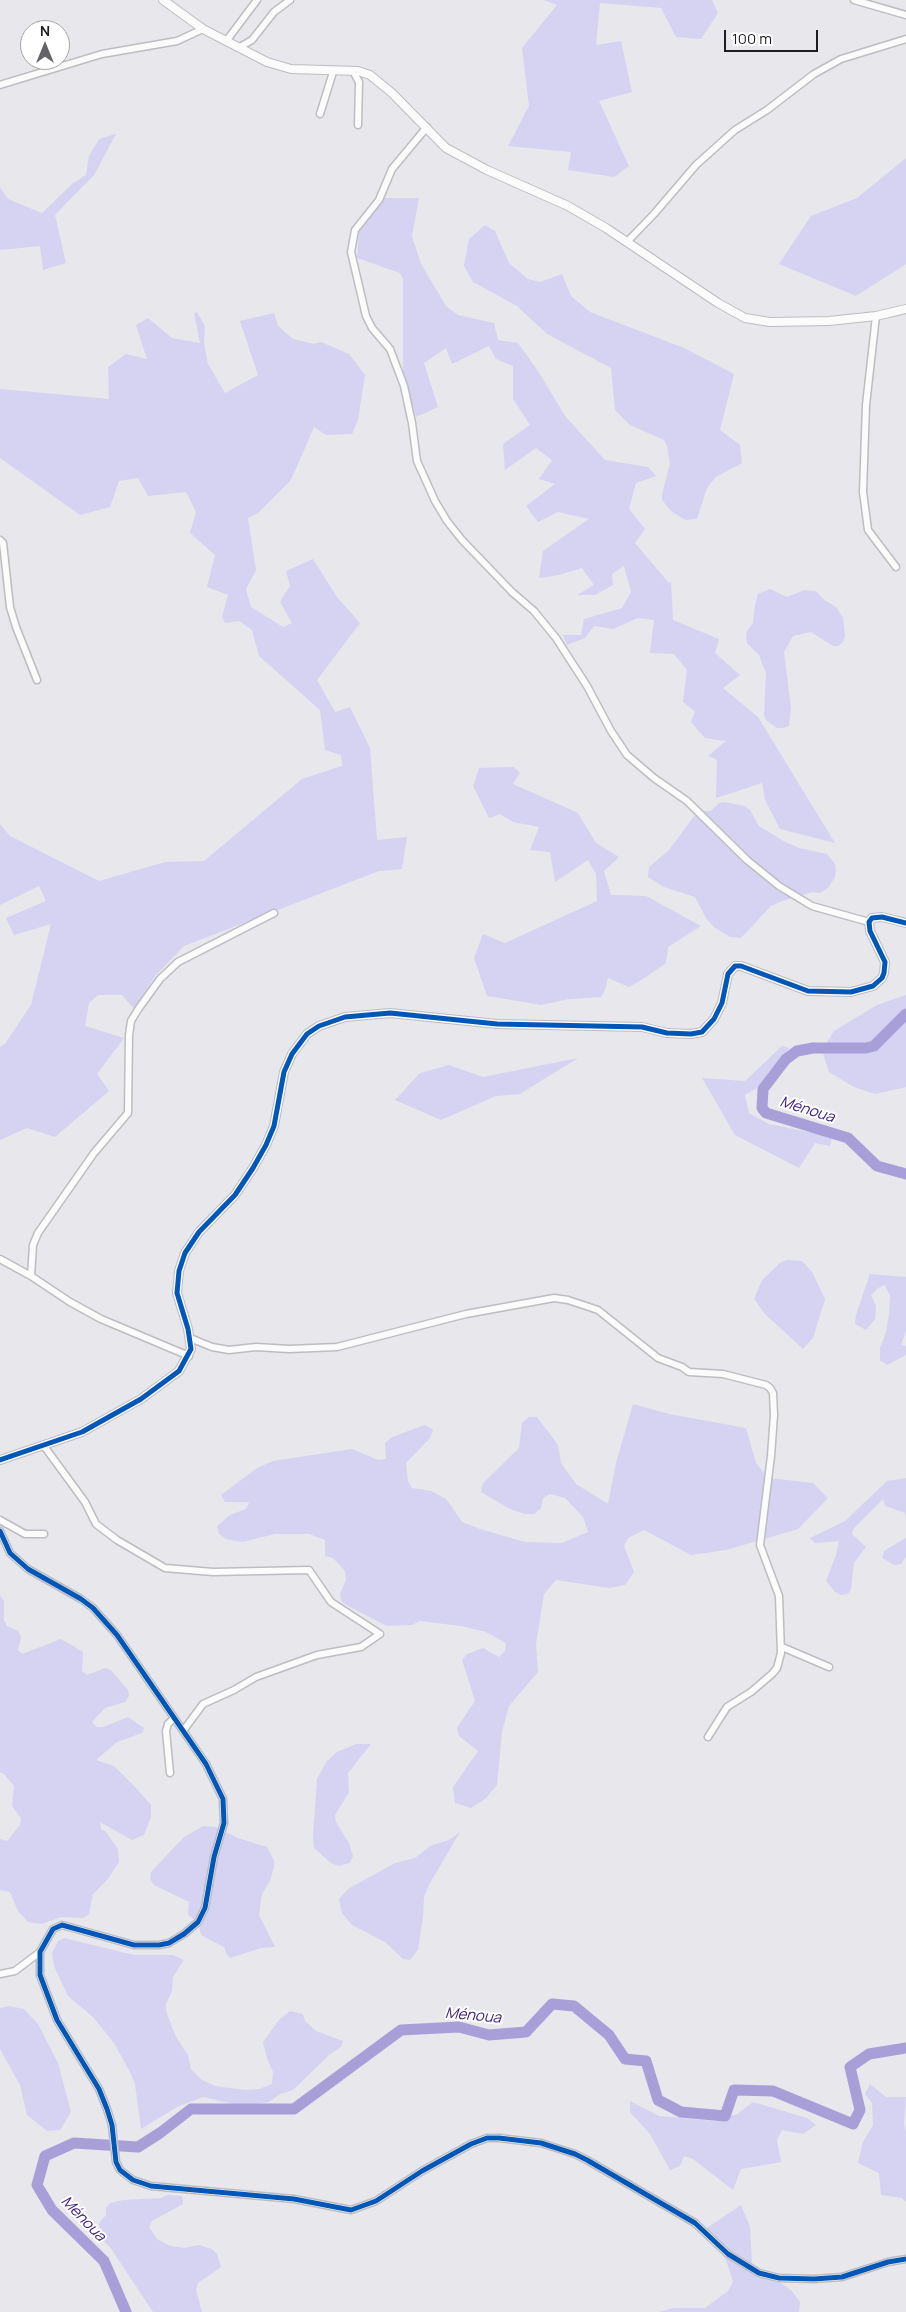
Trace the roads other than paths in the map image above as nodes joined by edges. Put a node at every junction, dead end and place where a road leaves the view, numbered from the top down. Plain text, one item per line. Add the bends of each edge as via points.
1 (163, 0) edge
2 (257, 0) edge
3 (290, 0) edge
4 (854, 0) edge
5 (906, 14) edge
6 (202, 29) junction
7 (906, 39) edge
8 (227, 40) junction
9 (240, 48) junction
10 (70, 64) edge
11 (49, 70) edge
12 (353, 71) junction
13 (333, 72) junction
14 (0, 85) edge
15 (320, 114) dead end
16 (358, 125) dead end
17 (426, 127) junction
18 (627, 242) junction
19 (906, 309) edge
20 (876, 316) junction
21 (0, 540) edge
22 (896, 567) dead end
23 (37, 680) dead end
24 (274, 913) dead end
25 (869, 922) junction
26 (906, 924) edge
27 (0, 1259) edge
28 (31, 1276) junction
29 (190, 1338) junction
30 (189, 1356) junction
31 (44, 1446) junction
32 (0, 1460) edge
33 (0, 1520) edge
34 (0, 1531) edge
35 (44, 1534) dead end
36 (782, 1647) junction
37 (829, 1667) dead end
38 (174, 1718) junction
39 (182, 1731) junction
40 (708, 1737) dead end
41 (170, 1773) dead end
42 (40, 1952) junction
43 (0, 1974) edge
44 (906, 2259) edge

1 - 6 street
2 - 8 street
3 - 9 street via 274,12 252,40
4 - 5 street
6 - 8 street
6 - 10 street via 177,41 102,54
7 - 18 street via 834,62 735,130 696,165
8 - 9 street
9 - 13 street via 282,67
11 - 14 street
12 - 13 street
12 - 16 street via 359,82
12 - 17 street via 376,78
13 - 15 street
17 - 18 street via 456,154 554,198
17 - 25 street via 392,169 379,200 355,230 351,252 366,316 390,349 404,386 417,461 446,521 556,638 627,755 687,801 773,882 812,906
18 - 20 street via 745,318 799,322
19 - 20 street
20 - 22 street via 866,405 863,492 868,530
21 - 23 street via 3,543 10,607
24 - 28 street via 178,962 160,979 139,1008 129,1035 128,1113 94,1153 38,1233 33,1245
25 - 26 street via 877,916
25 - 29 street via 885,962 882,978 873,986 842,993 808,991 735,966 728,974 722,1003 702,1032 667,1033 642,1027 497,1024 390,1013 345,1017 319,1026 301,1042 284,1072 274,1126 253,1168 185,1253 177,1293
27 - 28 street
28 - 30 street via 101,1319
29 - 30 street
29 - 36 street via 229,1350 337,1347 466,1314 554,1298 575,1301 598,1310 658,1358 689,1372 723,1374 766,1385 773,1393 774,1415 760,1548 779,1596
30 - 31 street via 166,1382 122,1411 82,1432
31 - 32 street
31 - 39 street via 85,1502 96,1524 165,1568 213,1572 309,1570 331,1602 380,1634 361,1647 317,1655 256,1676 203,1704
33 - 35 street via 25,1534
34 - 38 street via 10,1553 28,1569 81,1599 97,1613 117,1635
36 - 37 street
36 - 40 street via 777,1668 751,1692 726,1707
38 - 39 street
38 - 41 street via 166,1731
39 - 42 street via 206,1764 224,1807 224,1823 203,1915 184,1934 159,1945 134,1945 69,1926 56,1926
42 - 43 street via 15,1971
42 - 44 street via 40,1975 57,2020 99,2089 112,2125 116,2162 120,2170 133,2180 170,2190 294,2199 351,2210 376,2201 471,2144 487,2138 500,2138 541,2143 587,2160 694,2223 728,2254 759,2273 779,2278 842,2277

